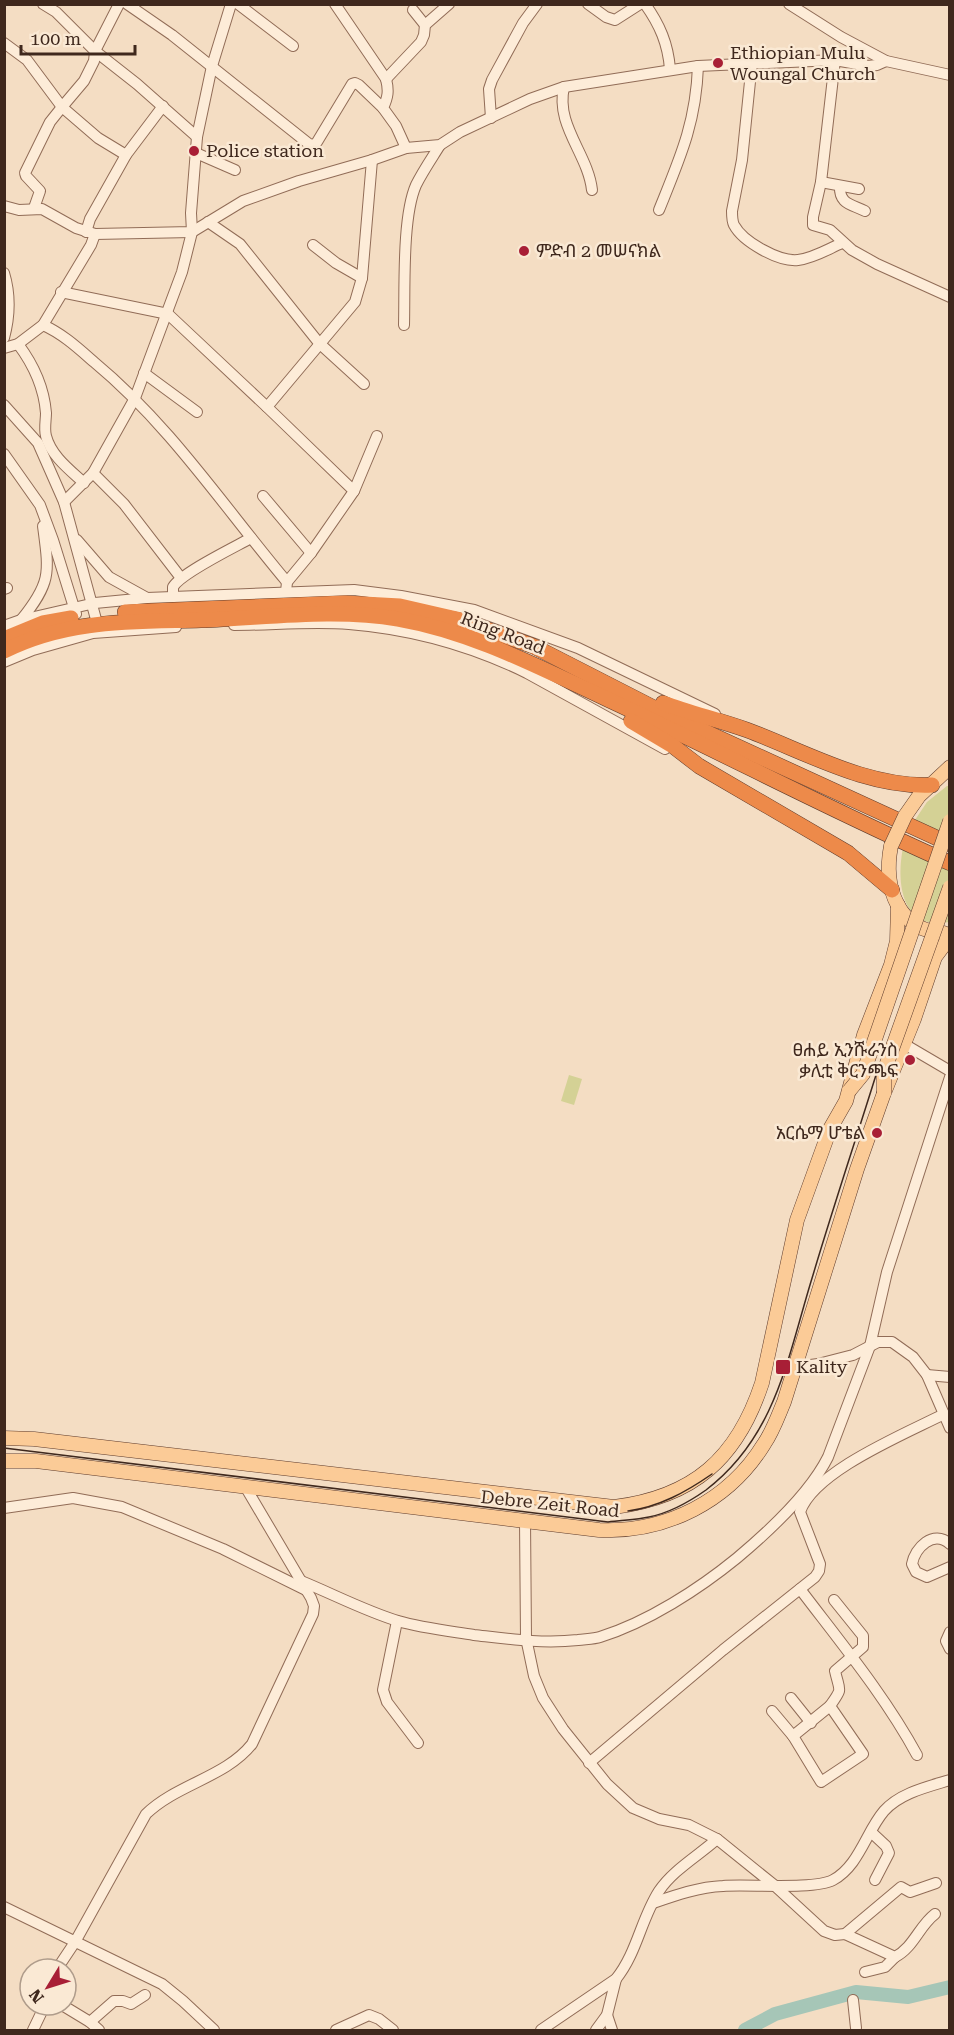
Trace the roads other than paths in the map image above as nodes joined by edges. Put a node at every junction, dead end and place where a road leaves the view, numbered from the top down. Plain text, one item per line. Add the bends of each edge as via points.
1 (43, 4) edge
2 (119, 4) edge
3 (127, 4) edge
4 (231, 4) edge
5 (238, 4) edge
6 (449, 4) edge
7 (537, 4) edge
8 (588, 4) edge
9 (640, 4) edge
10 (645, 4) edge
11 (789, 4) edge
12 (336, 5) edge
13 (413, 10) dead end
14 (425, 25) junction
15 (4, 43) edge
16 (293, 46) dead end
17 (95, 51) junction
18 (835, 60) junction
19 (886, 61) junction
20 (752, 62) junction
21 (212, 66) junction
22 (699, 66) junction
23 (670, 69) junction
24 (950, 75) edge
25 (386, 79) junction
26 (564, 87) junction
27 (162, 106) junction
28 (62, 107) junction
29 (383, 108) junction
30 (491, 118) junction
31 (197, 137) junction
32 (440, 145) junction
33 (406, 148) junction
34 (196, 153) junction
35 (126, 155) junction
36 (372, 160) junction
37 (235, 170) dead end
38 (821, 182) junction
39 (840, 186) junction
40 (859, 189) dead end
41 (591, 190) dead end
42 (4, 206) edge
43 (34, 208) junction
44 (659, 210) dead end
45 (865, 211) dead end
46 (208, 222) junction
47 (192, 232) junction
48 (90, 233) junction
49 (842, 243) junction
50 (313, 244) dead end
51 (4, 273) edge
52 (362, 278) junction
53 (61, 292) junction
54 (950, 297) edge
55 (168, 314) junction
56 (43, 325) junction
57 (404, 325) dead end
58 (4, 339) edge
59 (319, 343) junction
60 (18, 344) junction
61 (4, 348) edge
62 (144, 373) junction
63 (364, 384) dead end
64 (135, 398) junction
65 (4, 405) edge
66 (267, 406) junction
67 (196, 412) dead end
68 (377, 436) dead end
69 (42, 439) junction
70 (4, 454) edge
71 (93, 473) junction
72 (84, 483) junction
73 (354, 491) junction
74 (263, 496) dead end
75 (64, 502) junction
76 (40, 505) junction
77 (74, 536) junction
78 (251, 538) junction
79 (311, 553) junction
80 (181, 578) junction
81 (287, 587) junction
82 (173, 597) junction
83 (147, 598) junction
84 (94, 613) junction
85 (77, 617) junction
86 (21, 620) junction
87 (4, 626) edge
88 (4, 639) edge
89 (4, 651) edge
90 (4, 662) edge
91 (560, 677) junction
92 (603, 682) junction
93 (746, 729) junction
94 (699, 766) junction
95 (950, 767) edge
96 (950, 778) edge
97 (932, 785) junction
98 (950, 821) edge
99 (950, 844) edge
100 (950, 863) edge
101 (950, 887) edge
102 (892, 890) junction
103 (898, 905) junction
104 (950, 932) edge
105 (950, 937) edge
106 (904, 1044) junction
107 (950, 1071) edge
108 (950, 1077) edge
109 (849, 1091) junction
110 (884, 1093) junction
111 (870, 1346) junction
112 (796, 1367) junction
113 (927, 1375) junction
114 (950, 1377) edge
115 (944, 1414) junction
116 (950, 1428) edge
117 (4, 1438) edge
118 (4, 1461) edge
119 (820, 1472) junction
120 (833, 1472) junction
121 (246, 1488) junction
122 (4, 1508) edge
123 (525, 1520) junction
124 (950, 1544) edge
125 (950, 1567) edge
126 (304, 1586) junction
127 (800, 1589) junction
128 (834, 1600) dead end
129 (397, 1621) junction
130 (950, 1632) edge
131 (527, 1641) junction
132 (950, 1649) edge
133 (851, 1658) junction
134 (791, 1698) dead end
135 (830, 1706) junction
136 (772, 1711) dead end
137 (811, 1723) junction
138 (793, 1737) junction
139 (418, 1743) dead end
140 (917, 1755) dead end
141 (589, 1763) junction
142 (950, 1780) edge
143 (871, 1832) junction
144 (717, 1839) junction
145 (875, 1880) dead end
146 (936, 1883) dead end
147 (774, 1885) junction
148 (653, 1903) junction
149 (4, 1907) edge
150 (935, 1914) dead end
151 (845, 1934) junction
152 (75, 1942) junction
153 (895, 1956) junction
154 (65, 1957) edge
155 (865, 1972) dead end
156 (616, 1979) junction
157 (146, 1995) dead end
158 (853, 2000) dead end
159 (78, 2015) edge
160 (607, 2015) junction
161 (39, 2017) edge
162 (90, 2022) junction
163 (596, 2030) edge
164 (857, 2030) edge
165 (33, 2031) edge
166 (99, 2031) edge
167 (214, 2031) edge
168 (336, 2031) edge
169 (393, 2031) edge
170 (541, 2031) edge
171 (612, 2031) edge

1 - 17 street
2 - 17 street
3 - 21 street
4 - 21 street
5 - 16 street
6 - 14 street
7 - 30 street via 492,80
8 - 9 street via 615,20
10 - 23 street via 666,42
11 - 19 street
12 - 25 street
13 - 14 street
14 - 25 street via 421,42
15 - 28 street via 27,60
17 - 27 street
17 - 28 street via 84,81
18 - 19 street via 868,66
18 - 20 street
18 - 38 street
19 - 24 street
20 - 22 street
20 - 49 street via 742,160 732,211 735,227 755,246 787,259 812,256
21 - 29 street via 309,144 314,145 352,84 359,85
21 - 31 street
22 - 23 street
22 - 44 street via 690,129
23 - 26 street
25 - 29 street via 389,89
26 - 30 street
26 - 41 street via 562,110 586,165
27 - 31 street
27 - 35 street
28 - 35 street via 98,138
28 - 43 street via 50,122 25,173 40,191
29 - 33 street
30 - 32 street
31 - 34 street
32 - 33 street
32 - 57 street via 410,204
33 - 36 street
34 - 37 street
34 - 47 street
35 - 48 street via 90,219
36 - 46 street via 243,201
36 - 52 street
38 - 39 street
38 - 49 street via 813,225 830,230
39 - 40 street
39 - 45 street via 843,200
42 - 43 street
43 - 48 street via 49,211
46 - 47 street
46 - 59 street via 240,244
47 - 48 street
47 - 55 street
48 - 53 street via 91,245
49 - 54 street via 877,264
50 - 52 street
51 - 58 street via 10,316
52 - 59 street via 355,302
53 - 55 street
53 - 56 street
55 - 62 street
55 - 66 street
56 - 60 street
56 - 64 street via 62,335
59 - 63 street
59 - 66 street
60 - 61 street
60 - 69 street via 42,392 46,411
62 - 64 street
62 - 67 street
64 - 71 street
64 - 78 street via 198,468
65 - 69 street
66 - 73 street
68 - 73 street
69 - 72 street
69 - 75 street
70 - 76 street
71 - 72 street
71 - 80 street via 124,504
72 - 75 street
73 - 79 street
74 - 79 street
75 - 77 street
76 - 85 street
76 - 86 street via 48,568 43,588
77 - 83 street via 109,577
77 - 84 street
78 - 80 street
78 - 81 street
79 - 81 street
80 - 82 street via 173,587
81 - 82 street
81 - 93 street via 354,590 474,610 578,648
82 - 83 street
83 - 84 street
84 - 85 highway, Ring Road
84 - 91 highway, Ring Road via 346,614 397,619 482,642
84 - 92 highway, Ring Road via 345,603 400,606 509,636
85 - 86 street
85 - 88 highway, Ring Road via 43,623
85 - 89 highway, Ring Road
86 - 87 street
90 - 94 street via 93,633 297,624 387,628 455,645 507,664
91 - 94 highway via 574,689 661,737
91 - 100 highway, Ring Road
92 - 93 highway
92 - 99 highway, Ring Road
93 - 97 highway via 875,779 910,786
94 - 102 highway via 848,853
95 - 97 main road
96 - 97 main road
97 - 102 main road, bridge via 905,816 891,846
98 - 109 main road, bridge via 863,1074
101 - 110 main road, bridge via 886,1066
102 - 103 main road
103 - 104 main road via 911,923 923,930
103 - 109 main road via 897,941 891,965 864,1035
105 - 106 main road via 934,957
106 - 107 street
106 - 110 main road
108 - 111 street via 887,1272
109 - 117 main road, Debre Zeit Road via 830,1129 797,1220 762,1383 751,1414 733,1445 715,1465 660,1498 614,1507 579,1504
110 - 112 main road, Debre Zeit Road
111 - 112 street via 836,1360
111 - 113 street via 892,1342 913,1357
111 - 119 street
112 - 123 main road, Debre Zeit Road via 764,1445 743,1473 718,1496 696,1509 663,1522 624,1530
113 - 114 street
113 - 115 street
115 - 116 street
115 - 120 street
118 - 121 main road, Debre Zeit Road via 36,1461
119 - 120 street
119 - 131 street via 768,1531 688,1594 599,1638
120 - 127 street via 803,1503 800,1512 820,1564 815,1577
121 - 123 main road, Debre Zeit Road
121 - 126 street
122 - 126 street via 72,1498 122,1507
123 - 131 street
124 - 125 street via 938,1538 928,1540 914,1555 912,1564 916,1572 927,1577
126 - 129 street
126 - 152 street via 314,1606 313,1614 252,1744 240,1757 160,1801 146,1814
127 - 133 street
127 - 141 street
128 - 133 street via 862,1636 863,1647
129 - 131 street
129 - 139 street via 383,1690 387,1702
130 - 132 street via 946,1641
131 - 141 street via 543,1698
133 - 135 street via 835,1671 841,1688
133 - 140 street via 904,1729
134 - 137 street
135 - 137 street
135 - 138 street via 862,1756 821,1782
136 - 138 street
137 - 138 street
141 - 144 street via 633,1808 689,1825
142 - 143 street via 899,1799 884,1812
143 - 145 street via 889,1852
143 - 147 street via 854,1859 832,1880
144 - 147 street
144 - 148 street via 669,1878
146 - 151 street via 913,1892 899,1888
147 - 148 street via 721,1886 684,1892
147 - 151 street via 824,1931
148 - 156 street via 625,1968
149 - 152 street
150 - 153 street via 905,1951
151 - 153 street
152 - 154 street
152 - 167 street via 162,1984
153 - 155 street via 885,1967
156 - 160 street
156 - 170 street
157 - 162 street via 131,2004 114,2001
158 - 164 street
159 - 162 street
160 - 163 street
160 - 171 street
161 - 165 street
162 - 166 street
168 - 169 street via 369,2015

